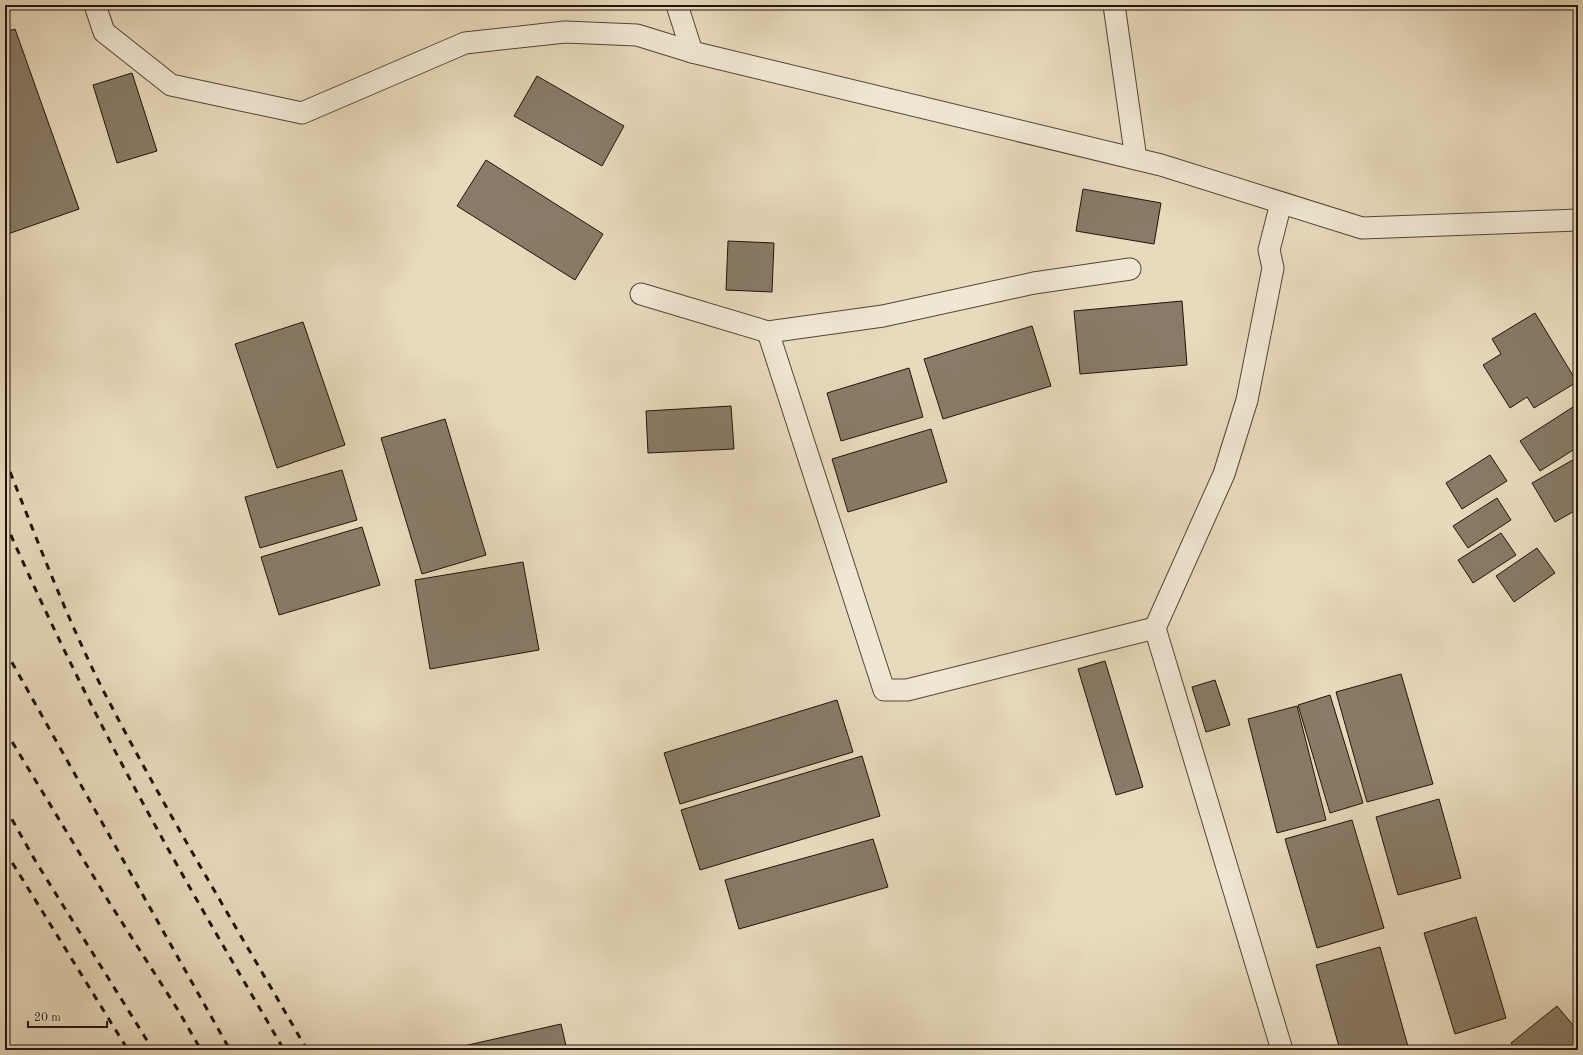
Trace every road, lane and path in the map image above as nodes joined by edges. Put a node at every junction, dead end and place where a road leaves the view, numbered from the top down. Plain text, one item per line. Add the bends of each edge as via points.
1 (95, 5) edge
2 (677, 5) edge
3 (1114, 5) edge
4 (692, 52) junction
5 (1136, 159) junction
6 (1281, 203) junction
7 (1578, 220) edge
8 (1130, 269) dead end
9 (642, 294) dead end
10 (768, 332) junction
11 (1155, 628) junction
12 (1282, 1050) edge

1 - 4 street via 104,32 171,86 302,113 465,43 565,32 637,35
2 - 4 street
3 - 5 street
4 - 5 street
5 - 6 street
6 - 7 street via 1362,228
6 - 11 street via 1269,250 1272,268 1245,407 1224,474
8 - 10 street via 1034,283 883,316
9 - 10 street
10 - 11 street via 884,690 908,690
11 - 12 street

